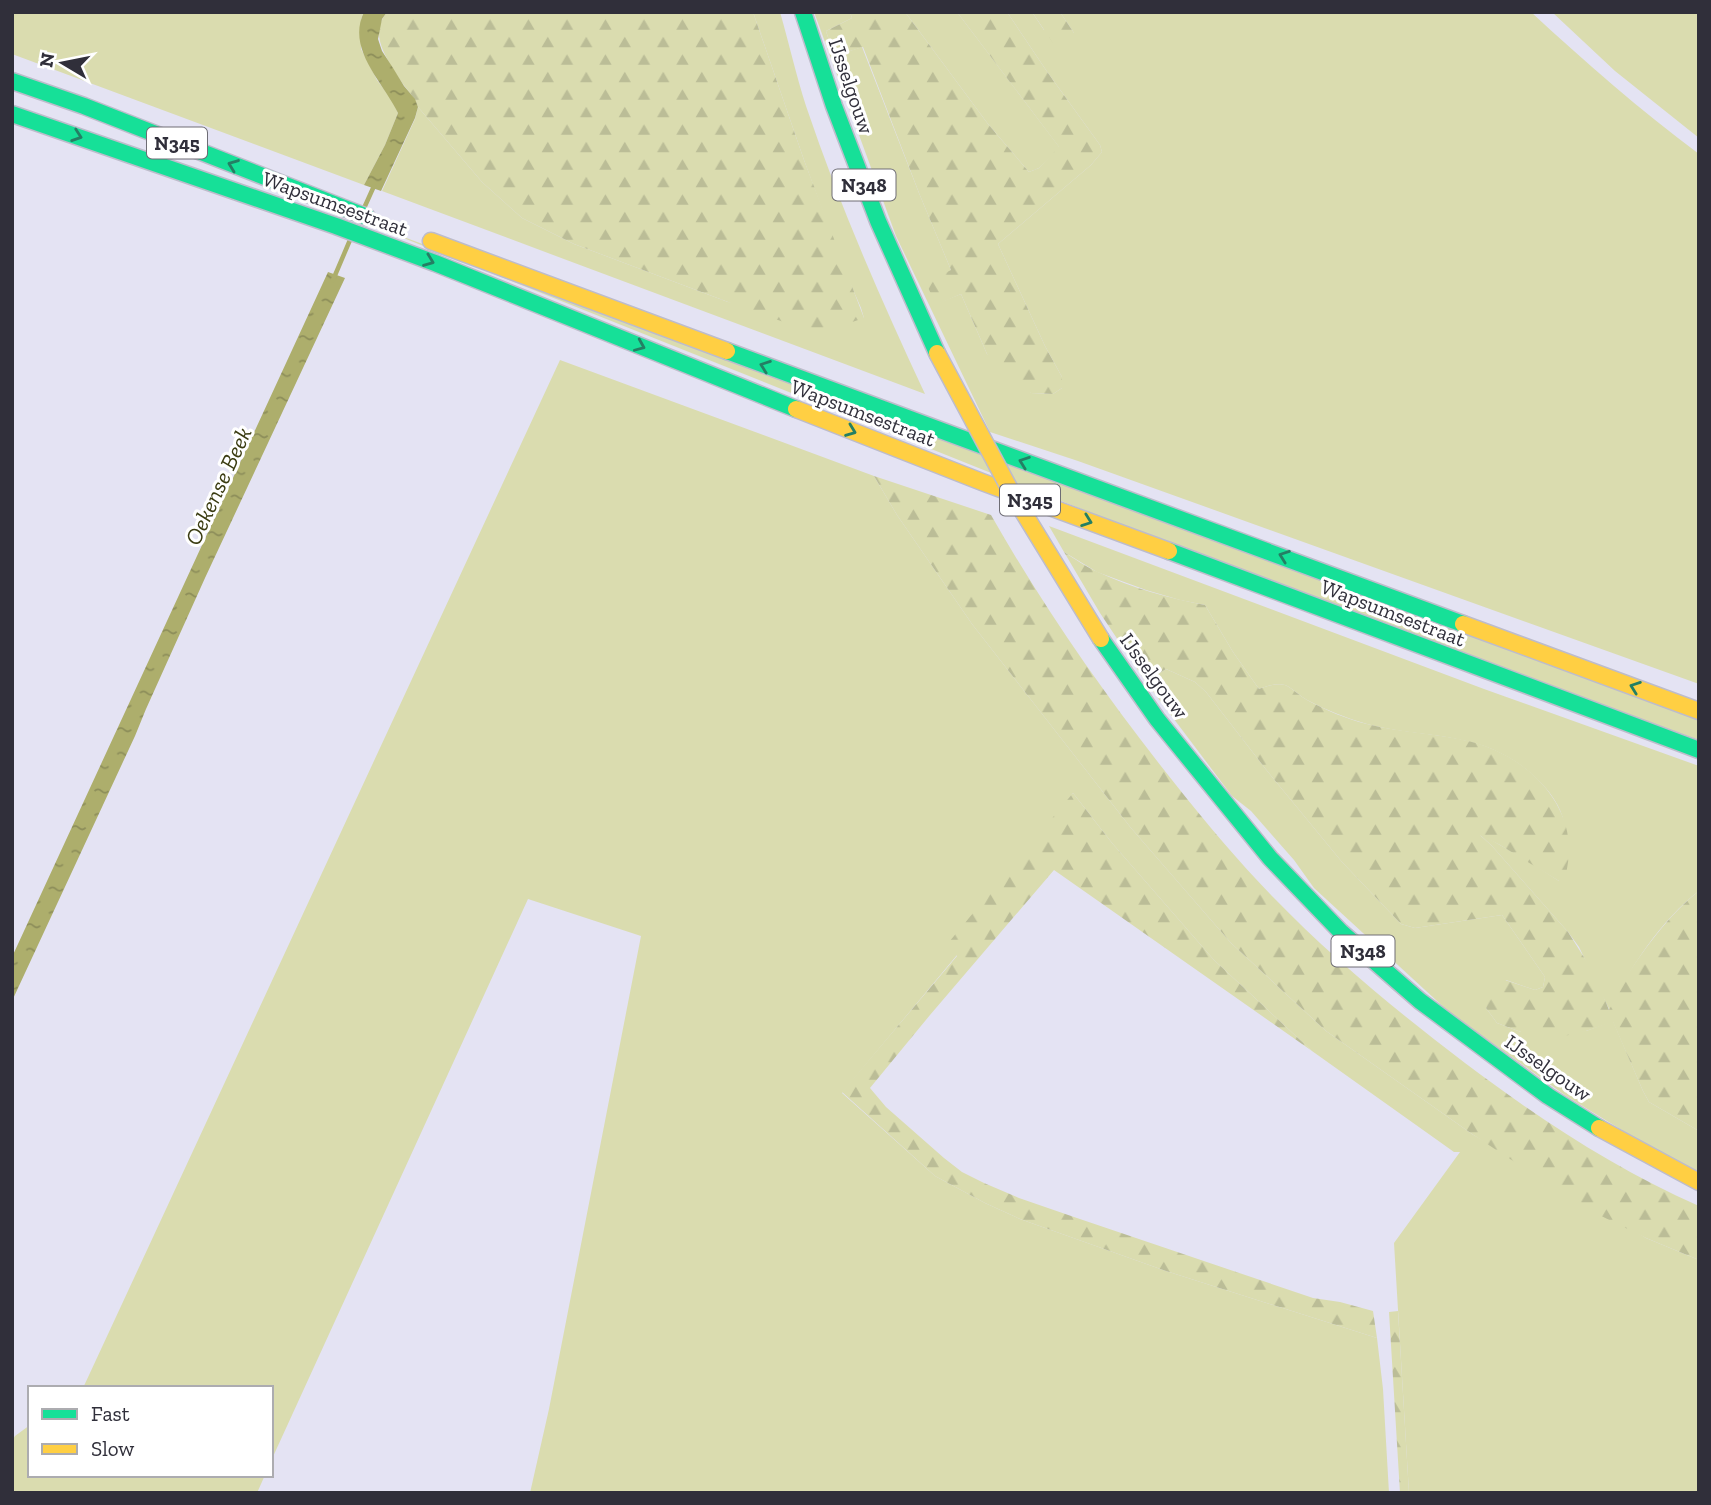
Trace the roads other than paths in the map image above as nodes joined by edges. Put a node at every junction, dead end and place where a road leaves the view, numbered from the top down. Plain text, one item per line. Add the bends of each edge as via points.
1 (803, 12) edge
2 (12, 81) edge
3 (12, 114) edge
4 (377, 220) dead end
5 (422, 238) dead end
6 (1699, 710) edge
7 (1699, 750) edge
8 (1699, 1182) edge

1 - 8 main road, IJsselgouw / N348, bridge via 878,222 937,353 1014,497 1101,639 1157,719 1270,858 1341,932 1420,1001 1548,1096
4 -> 2 main road, Wapsumsestraat / N345
3 -> 7 main road, Wapsumsestraat / N345 via 448,268 982,482
6 -> 5 main road, Wapsumsestraat / N345

